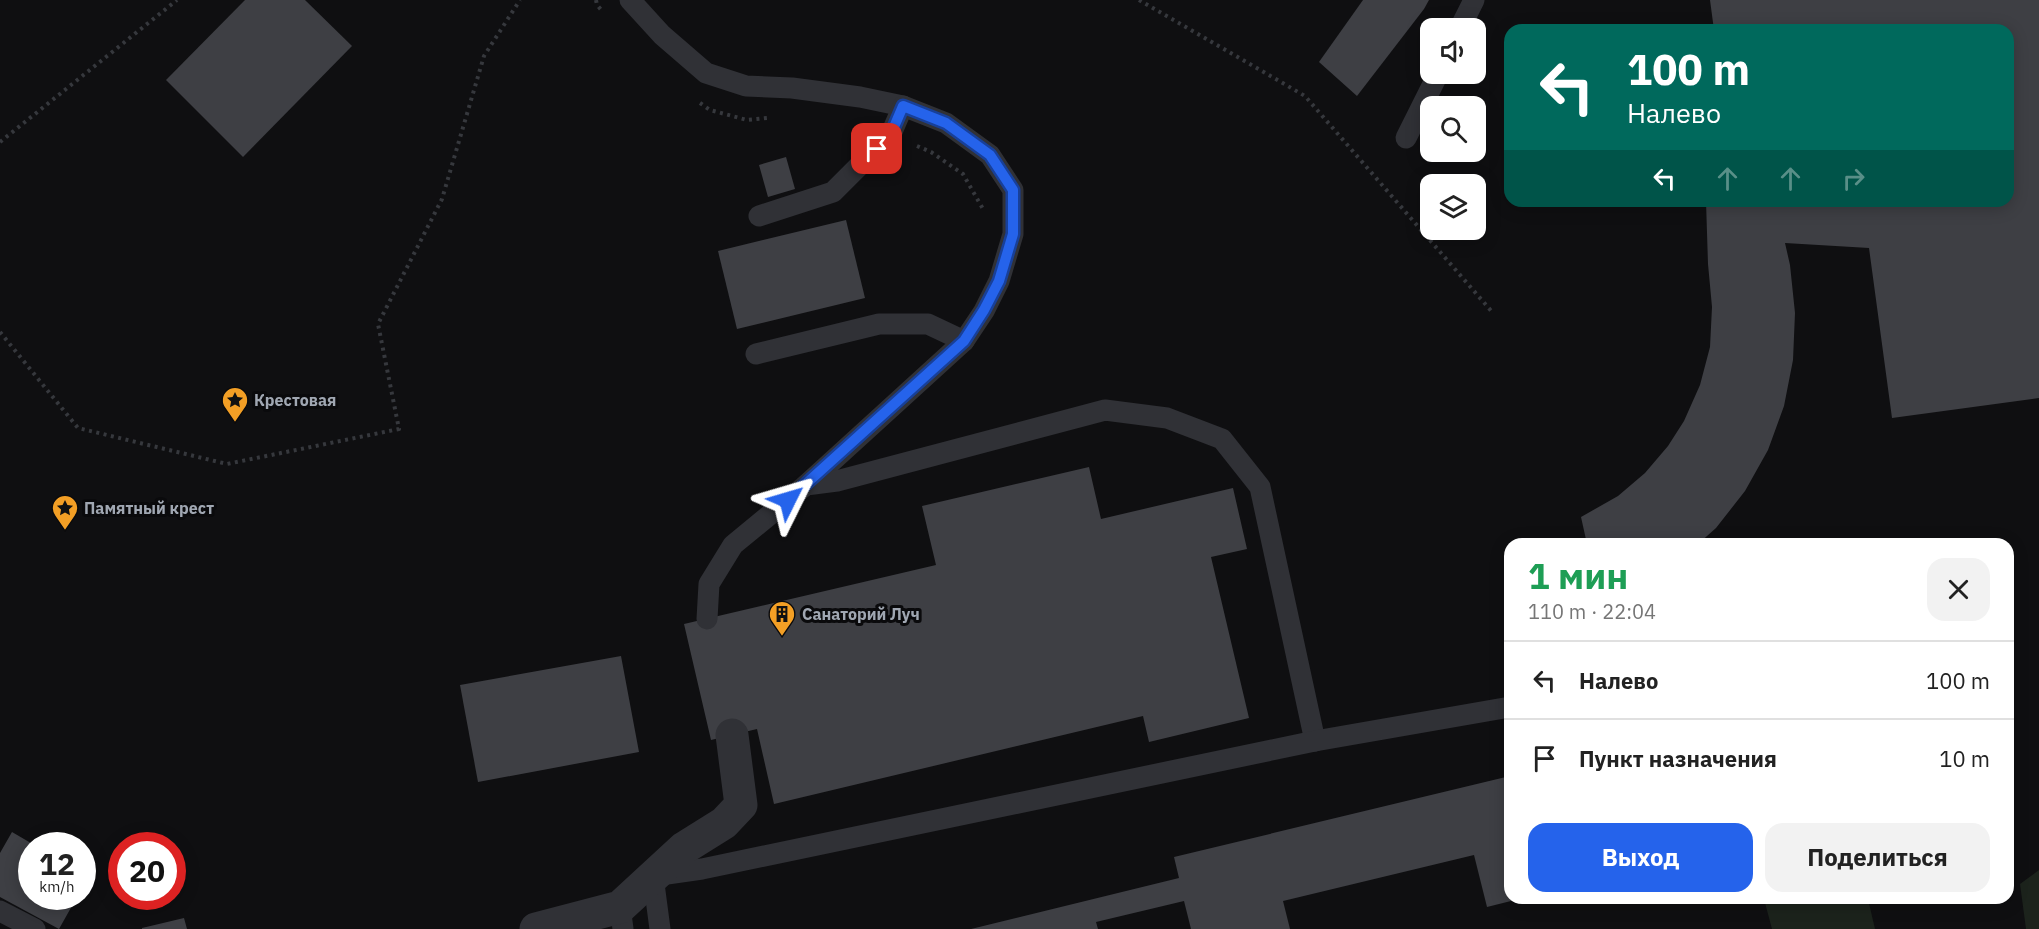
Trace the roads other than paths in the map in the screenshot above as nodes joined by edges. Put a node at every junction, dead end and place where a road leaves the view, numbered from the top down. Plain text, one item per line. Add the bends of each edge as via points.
1 (630, 0) edge
2 (1474, 0) edge
3 (1465, 18) edge
4 (1433, 84) edge
5 (903, 106) junction
6 (1406, 138) dead end
7 (759, 216) dead end
8 (964, 341) junction
9 (756, 354) dead end
10 (806, 485) junction
11 (707, 619) dead end
12 (1504, 708) edge
13 (732, 735) dead end
14 (1316, 741) junction
15 (653, 876) junction
16 (0, 911) edge
17 (621, 918) edge
18 (35, 929) edge
19 (536, 929) edge
20 (660, 929) edge

1 - 5 lane via 662,35 706,73 746,86 792,88
2 - 3 lane
4 - 6 lane
5 - 7 lane via 891,134 833,192
5 - 8 lane via 946,123 990,155 1013,190 1013,234 999,281
8 - 9 lane via 928,324 879,324
8 - 10 lane
10 - 11 lane via 733,545 709,584
10 - 14 lane via 837,481 1105,410 1167,418 1222,439 1260,487
12 - 14 lane
13 - 15 street via 741,805 727,833 684,848
14 - 15 lane
15 - 17 street
15 - 20 lane
16 - 18 lane
17 - 19 street

